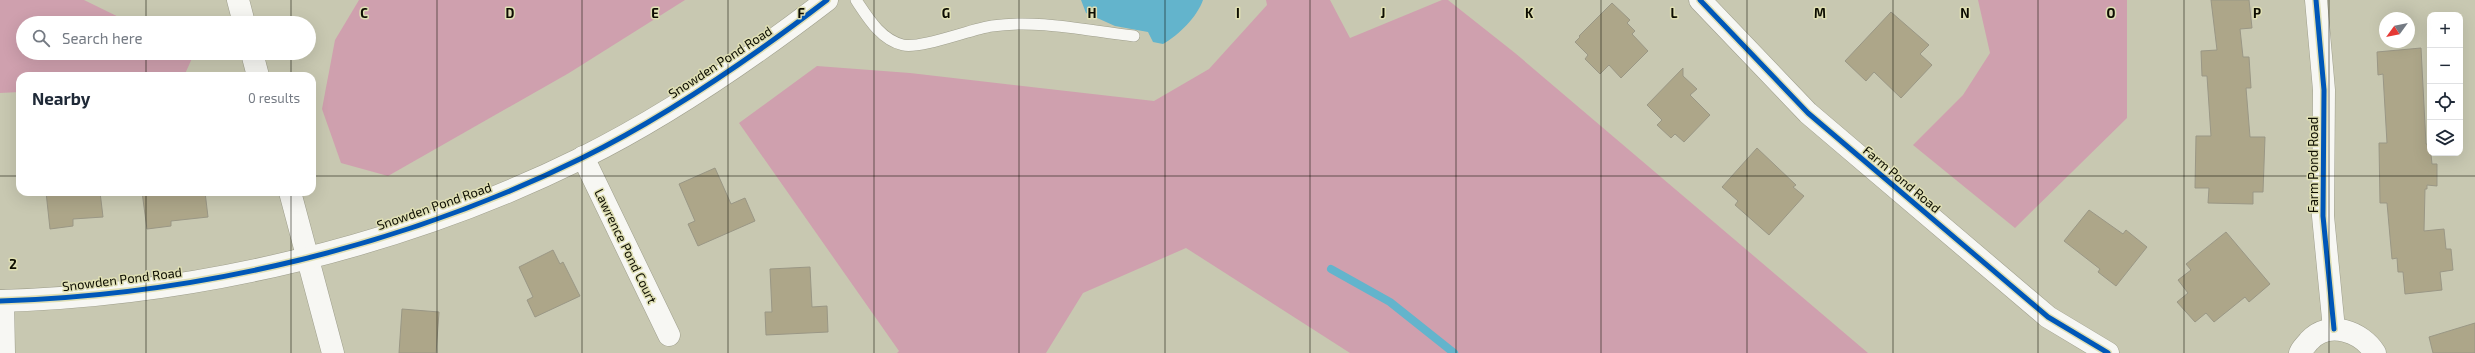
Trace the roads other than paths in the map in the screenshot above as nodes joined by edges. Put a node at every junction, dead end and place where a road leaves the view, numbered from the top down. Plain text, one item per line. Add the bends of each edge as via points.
1 (238, 0) edge
2 (827, 0) edge
3 (856, 0) edge
4 (1700, 0) edge
5 (2316, 0) edge
6 (242, 16) edge
7 (1134, 36) dead end
8 (254, 60) edge
9 (257, 72) edge
10 (583, 157) junction
11 (291, 196) edge
12 (307, 258) junction
13 (1, 301) edge
14 (2334, 329) junction
15 (669, 335) dead end
16 (2306, 346) edge
17 (4, 353) edge
18 (333, 353) edge
19 (2108, 353) edge
20 (2286, 353) edge
21 (2375, 353) edge

1 - 6 street
2 - 10 street, Snowden Pond Road via 782,35 710,83
3 - 7 lane via 886,37 904,45 936,41 992,26 1020,24
4 - 19 street, Farm Pond Road via 1808,113 2048,317
5 - 14 street, Farm Pond Road via 2324,90 2323,216
8 - 9 street
10 - 12 street, Snowden Pond Road via 458,210
10 - 15 street, Lawrence Pond Court
11 - 12 street
12 - 13 street, Snowden Pond Road via 160,288 88,296
12 - 18 street
13 - 17 street
14 - 16 street via 2319,333
14 - 21 street via 2357,335 2369,344
16 - 20 street

